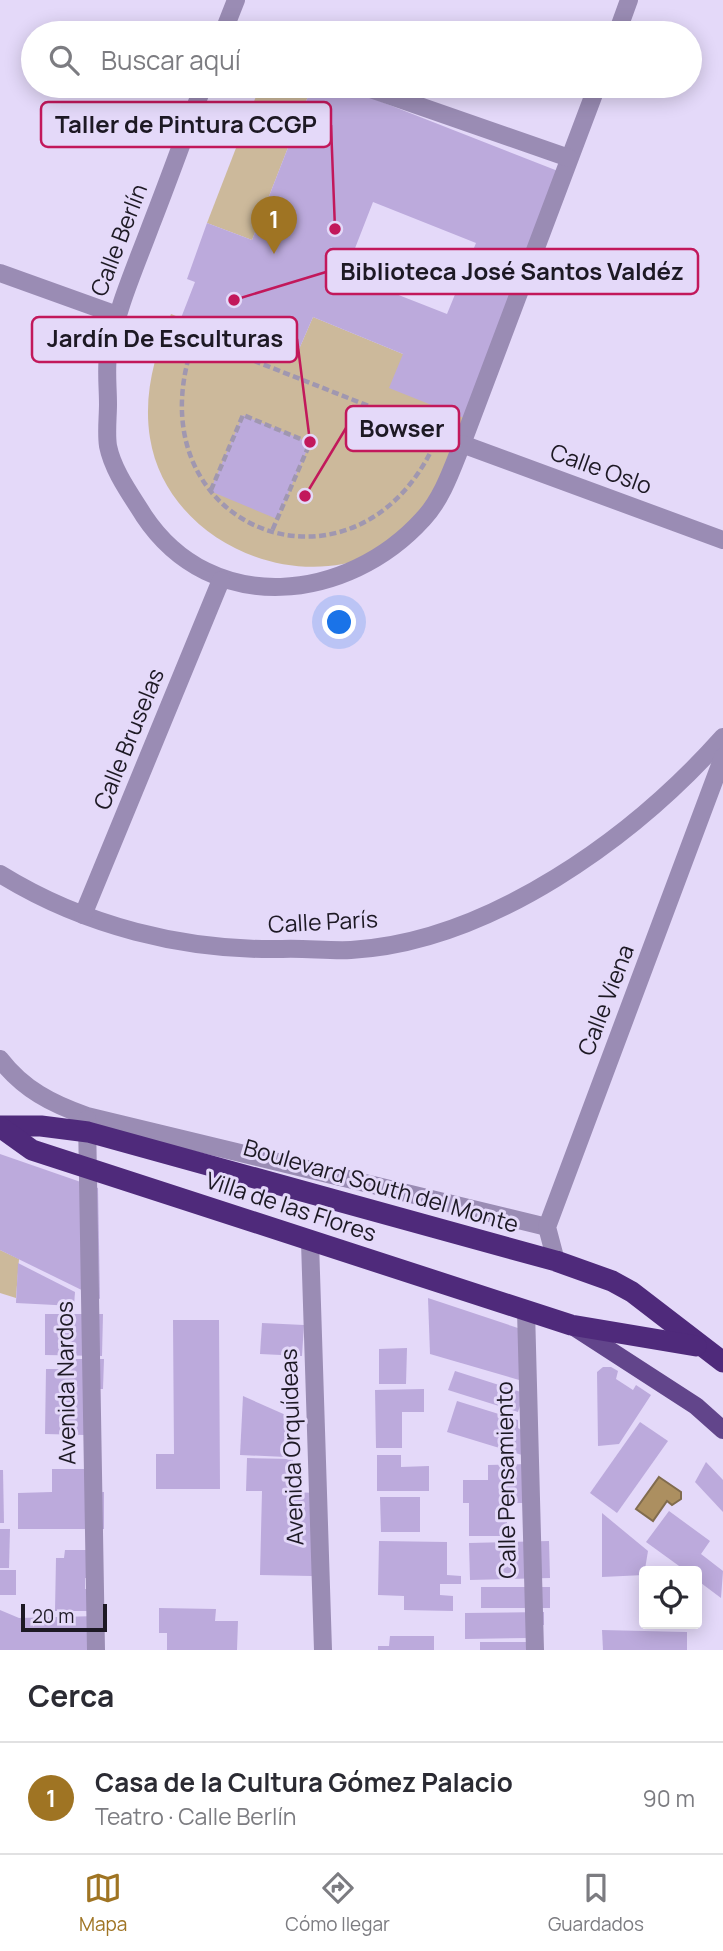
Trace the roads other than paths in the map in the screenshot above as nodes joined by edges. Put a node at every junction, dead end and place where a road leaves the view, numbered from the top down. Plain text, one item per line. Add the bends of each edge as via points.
1 (236, 0) edge
2 (629, 0) edge
3 (228, 21) edge
4 (621, 21) edge
5 (199, 98) edge
6 (396, 98) edge
7 (592, 98) edge
8 (569, 158) junction
9 (0, 273) edge
10 (117, 316) junction
11 (456, 441) junction
12 (723, 540) edge
13 (221, 580) junction
14 (723, 737) edge
15 (723, 757) edge
16 (0, 874) edge
17 (83, 915) junction
18 (0, 1059) edge
19 (87, 1124) junction
20 (0, 1127) edge
21 (87, 1168) junction
22 (547, 1227) junction
23 (310, 1242) junction
24 (556, 1261) junction
25 (526, 1310) junction
26 (571, 1325) junction
27 (715, 1355) edge
28 (723, 1430) edge
29 (96, 1650) edge
30 (323, 1650) edge
31 (535, 1650) edge

1 - 3 street
2 - 4 street
5 - 10 street, Calle Berlín
6 - 8 street
7 - 8 street, Calle Berlín
8 - 11 street, Calle Berlín
9 - 10 street
10 - 13 street, Calle Berlín via 107,359 108,447 124,485 154,530 188,563
11 - 12 street, Calle Oslo
11 - 13 street, Calle Berlín via 445,484 425,518 393,547 365,564 323,581 275,588
13 - 17 street, Calle Bruselas
14 - 17 street, Calle París via 686,779 584,861 464,923 412,940 352,950 247,949 169,940
15 - 22 street, Calle Viena
16 - 17 street, Calle París
18 - 19 street via 52,1104
19 - 20 highway, Boulevard South del Monte
19 - 21 street, Avenida Nardos
19 - 22 street
19 - 24 highway, Boulevard South del Monte
20 - 21 highway, Villa de las Flores via 32,1150
21 - 23 highway, Villa de las Flores
21 - 29 street, Avenida Nardos
22 - 24 street
23 - 25 highway, Villa de las Flores
23 - 30 street, Avenida Orquídeas
24 - 27 highway, Boulevard South del Monte via 632,1292
25 - 26 highway, Villa de las Flores
25 - 31 street, Calle Pensamiento
26 - 27 highway, Villa de las Flores via 676,1340
26 - 28 main road via 696,1406

